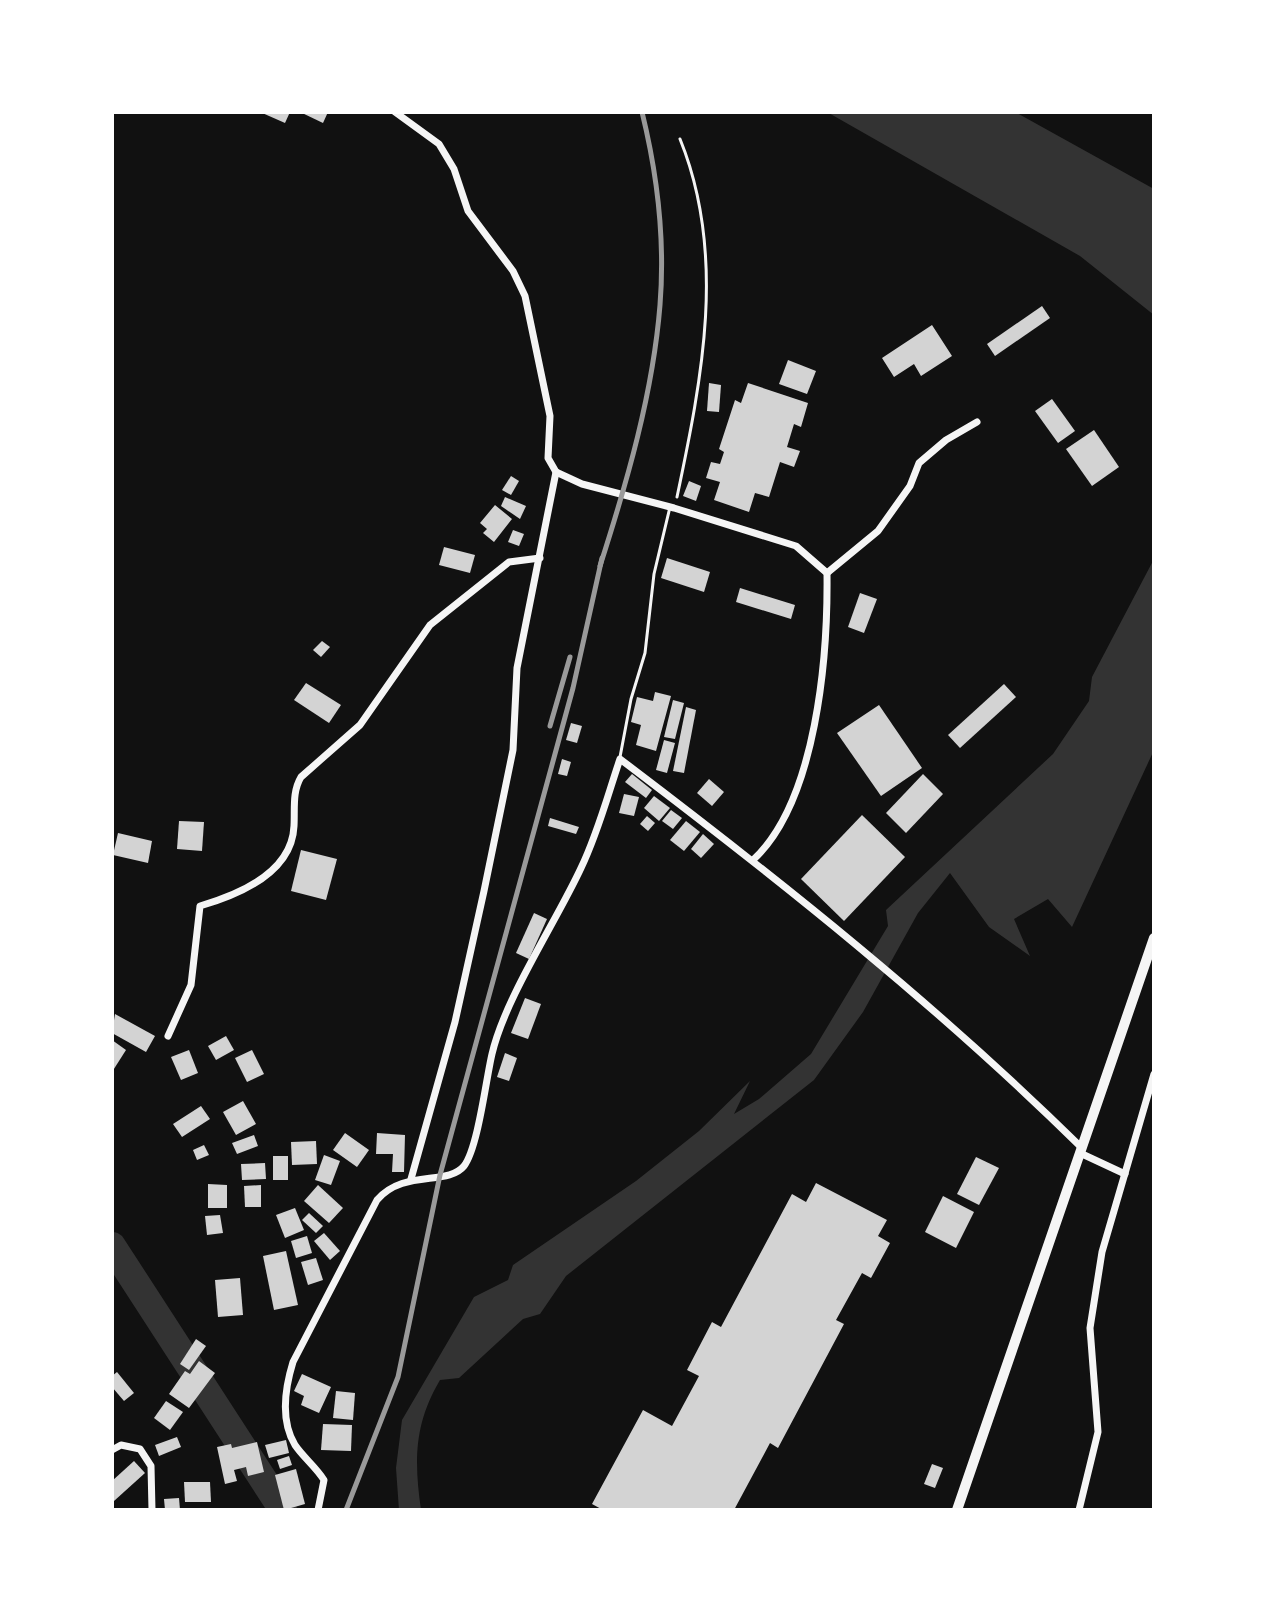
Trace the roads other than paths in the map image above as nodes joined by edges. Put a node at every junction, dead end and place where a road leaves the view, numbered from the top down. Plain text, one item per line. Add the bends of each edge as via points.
1 (395, 112) edge
2 (977, 422) dead end
3 (556, 472) junction
4 (672, 507) junction
5 (540, 558) junction
6 (827, 573) junction
7 (620, 759) junction
8 (753, 860) junction
9 (1154, 938) edge
10 (168, 1036) dead end
11 (1154, 1074) edge
12 (1081, 1150) junction
13 (1125, 1174) junction
14 (411, 1179) junction
15 (112, 1450) edge
16 (152, 1510) edge
17 (318, 1510) edge
18 (957, 1510) edge
19 (1079, 1510) edge

1 - 3 street via 439,144 468,211 525,296 550,416 548,458
2 - 6 street via 919,463 910,486 878,531
3 - 4 street
3 - 5 street
4 - 6 street via 796,546
4 - 7 lane via 654,574 645,653
5 - 10 street via 509,562 430,625 360,725 295,786 292,845 282,861 233,896 200,906 191,985
5 - 14 street via 517,668 513,750 484,891 455,1022
6 - 8 street via 819,711 791,802
7 - 8 street
7 - 14 street via 583,864 493,1049 464,1167 452,1174
8 - 12 street via 975,1045
9 - 12 main road
11 - 13 street
12 - 13 street
12 - 18 main road
13 - 19 street via 1102,1252 1090,1328 1098,1432
14 - 17 street via 387,1188 377,1200 284,1389 295,1445 324,1480
15 - 16 street via 121,1445 140,1449 151,1466

